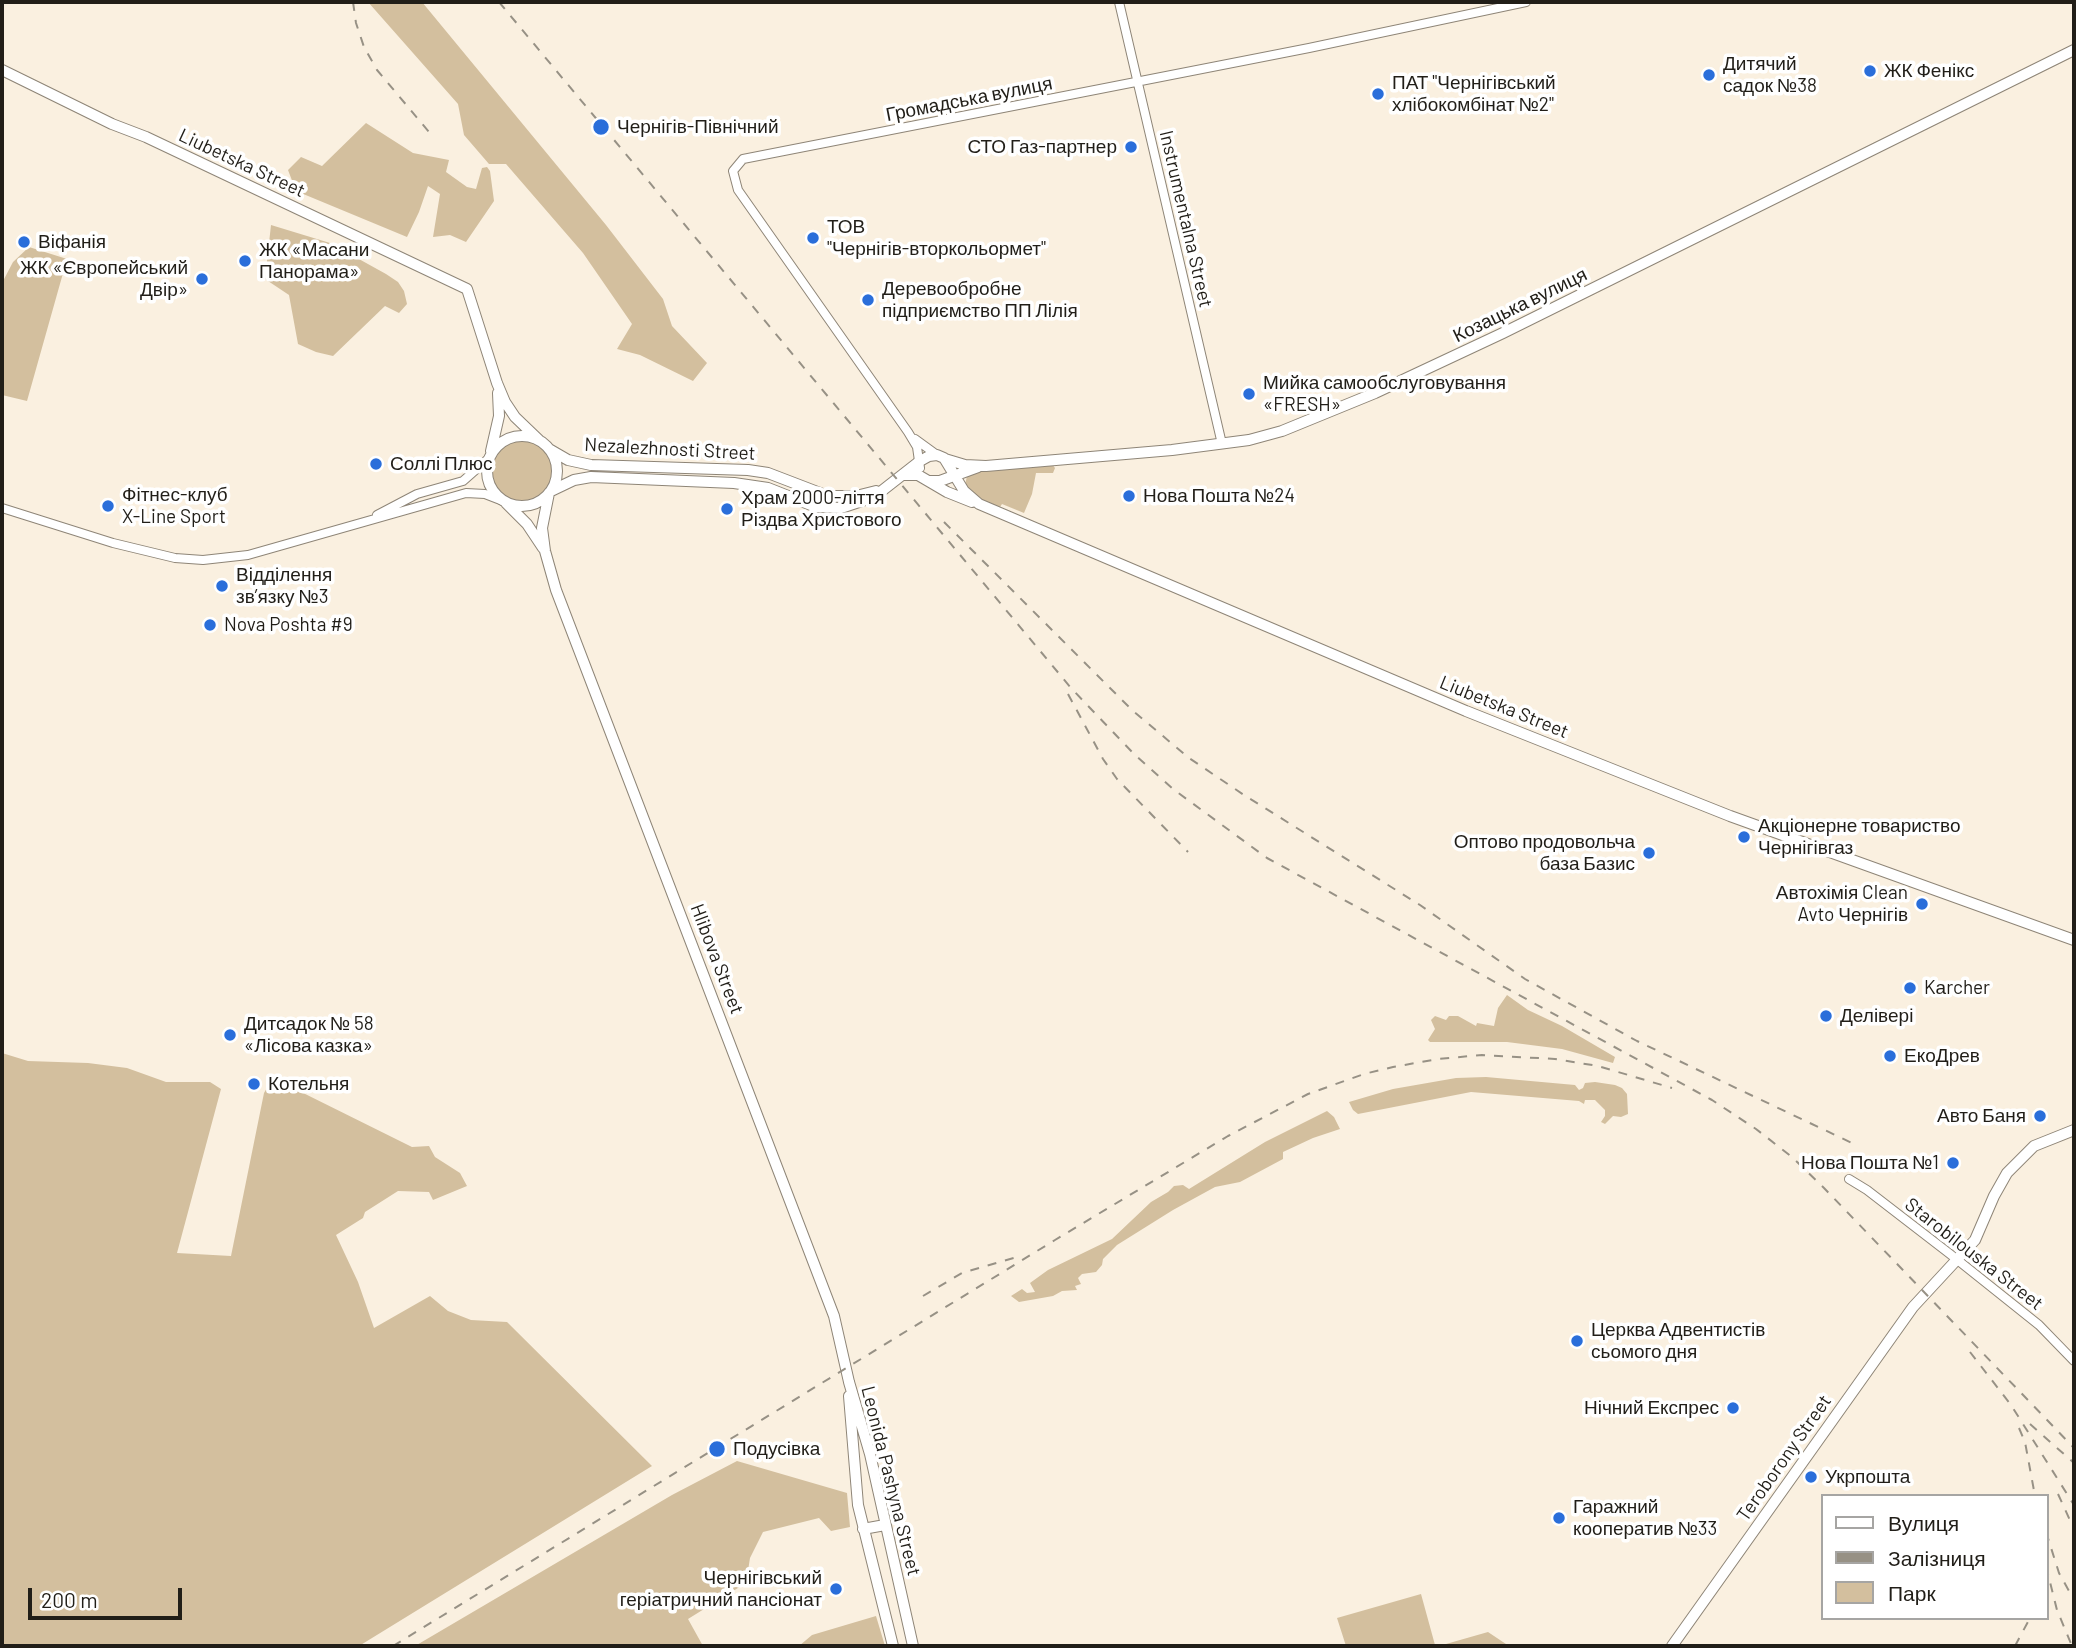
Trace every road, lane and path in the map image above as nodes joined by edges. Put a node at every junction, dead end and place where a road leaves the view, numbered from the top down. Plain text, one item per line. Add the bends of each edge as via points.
1 (1119, 2) edge
2 (1526, 2) edge
3 (2074, 50) edge
4 (2, 69) edge
5 (1137, 81) junction
6 (497, 383) junction
7 (908, 432) junction
8 (539, 440) junction
9 (1222, 444) junction
10 (549, 449) junction
11 (489, 458) junction
12 (943, 458) junction
13 (919, 467) junction
14 (976, 468) junction
15 (955, 476) junction
16 (940, 481) junction
17 (892, 483) junction
18 (964, 491) junction
19 (550, 492) junction
20 (505, 502) junction
21 (979, 504) junction
22 (2, 508) edge
23 (367, 520) junction
24 (545, 551) junction
25 (2074, 940) edge
26 (2074, 1130) edge
27 (1849, 1179) dead end
28 (1958, 1260) junction
29 (2074, 1361) edge
30 (849, 1382) junction
31 (885, 1525) junction
32 (863, 1529) junction
33 (902, 1601) junction
34 (883, 1606) junction
35 (893, 1646) edge
36 (913, 1646) edge
37 (1672, 1646) edge

1 - 5 street, Instrumentalna Street
2 - 5 street, Громадська вулиця
3 - 9 main road, Козацька вулиця via 1375,393 1282,431
4 - 6 main road, Liubetska Street via 467,289
5 - 7 street, Громадська вулиця via 793,148 743,159 737,165 733,178 738,190
5 - 9 street, Instrumentalna Street
6 - 8 main road via 510,410
6 - 11 main road via 499,416
7 - 12 street
7 - 13 street
8 - 10 main road, Nezalezhnosti Street
8 - 11 main road, Nezalezhnosti Street via 511,437 498,444
9 - 14 main road, Козацька вулиця
10 - 17 main road, Nezalezhnosti Street via 591,466 768,472 839,498
10 - 19 main road, Nezalezhnosti Street via 557,469
11 - 20 main road via 486,473 490,486
11 - 23 street, Nezalezhnosti Street via 463,481 417,494
12 - 13 main road
12 - 14 main road, Козацька вулиця
12 - 15 main road, Liubetska Street
12 - 16 main road via 948,471
13 - 16 main road
13 - 17 main road
13 - 21 main road via 947,492
14 - 15 main road
14 - 18 main road via 962,480
15 - 16 main road
15 - 18 main road, Liubetska Street
17 - 19 main road, Nezalezhnosti Street via 865,501 825,509 768,488 734,483 591,477
18 - 21 main road, Liubetska Street
19 - 20 main road, Nezalezhnosti Street via 533,505
19 - 24 main road, Hlibova Street via 542,528
20 - 23 street, Nezalezhnosti Street via 485,494 466,494
20 - 24 main road, Hlibova Street
21 - 25 main road, Liubetska Street via 1466,711 1730,816
22 - 23 street, Nezalezhnosti Street via 113,543 202,560 248,555
24 - 30 main road, Hlibova Street via 579,654 828,1298
26 - 28 main road, Teroborony Street via 2034,1146 2015,1164 1994,1196 1975,1240
27 - 28 street, Starobilouska Street
28 - 29 street, Starobilouska Street via 2039,1325
28 - 37 main road, Teroborony Street via 1926,1292 1874,1360
30 - 31 main road, Leonida Pashyna Street
30 - 32 main road, Leonida Pashyna Street
31 - 32 main road
31 - 33 main road, Leonida Pashyna Street
32 - 34 main road, Leonida Pashyna Street
33 - 34 main road
33 - 36 main road, Leonida Pashyna Street
34 - 35 main road, Leonida Pashyna Street

